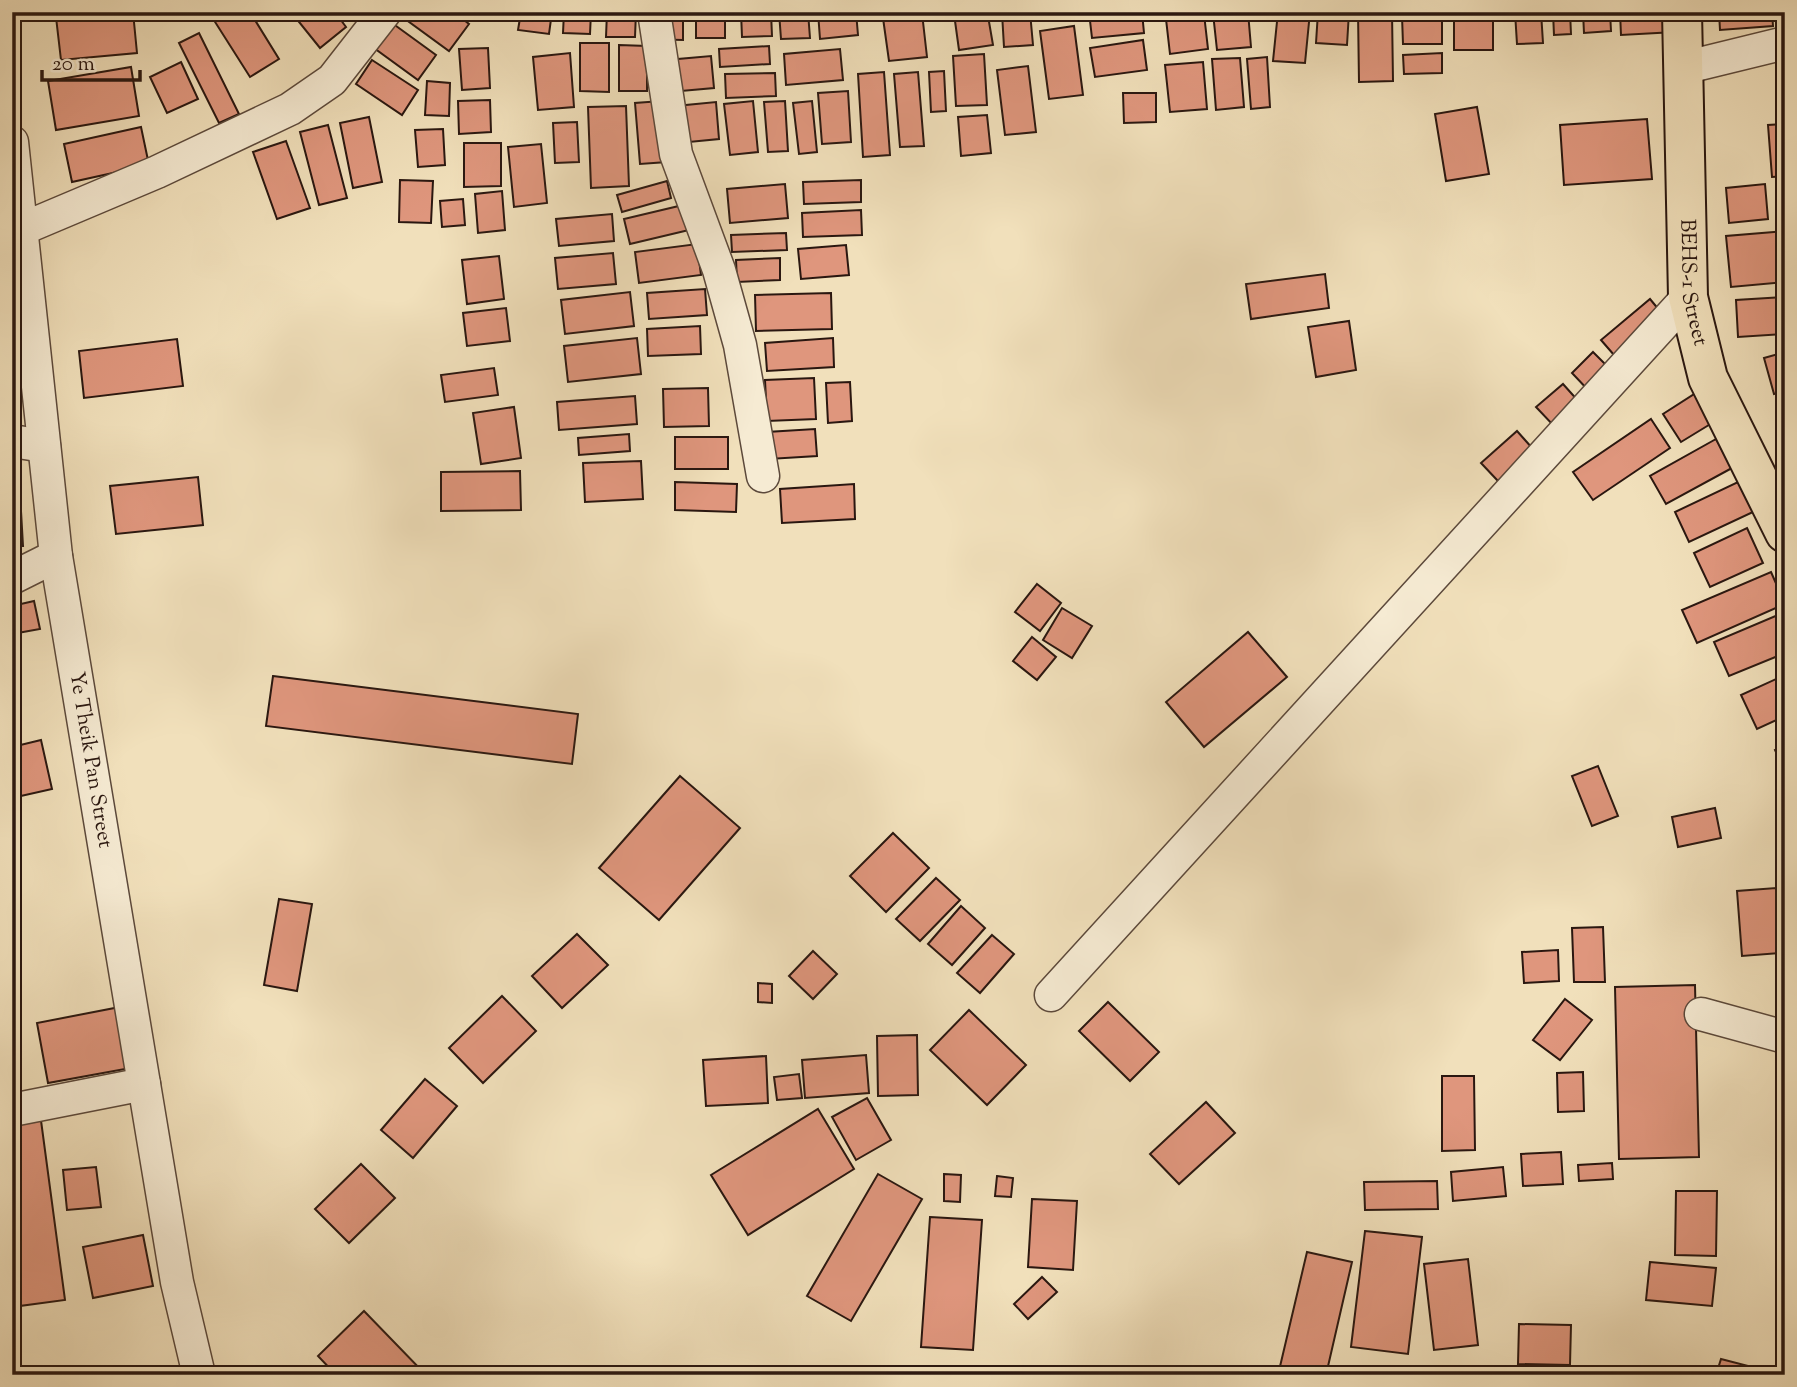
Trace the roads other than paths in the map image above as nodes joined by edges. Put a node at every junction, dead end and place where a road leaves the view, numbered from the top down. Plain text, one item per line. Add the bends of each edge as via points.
1 (385, 12) edge
2 (654, 12) edge
3 (1682, 12) edge
4 (1785, 43) edge
5 (1683, 68) junction
6 (12, 142) edge
7 (22, 229) junction
8 (1688, 297) junction
9 (12, 441) edge
10 (44, 446) junction
11 (763, 476) dead end
12 (1785, 533) edge
13 (56, 556) junction
14 (12, 578) edge
15 (1051, 995) dead end
16 (1701, 1014) dead end
17 (1785, 1037) edge
18 (144, 1084) junction
19 (12, 1110) edge
20 (198, 1375) edge

1 - 7 street via 332,80 290,109
2 - 11 street via 676,154 719,270 740,345
3 - 5 main road, BEHS-1 Street
4 - 5 street
5 - 8 main road, BEHS-1 Street
6 - 7 street, Ye Theik Pan Street
7 - 10 street, Ye Theik Pan Street
8 - 12 main road, BEHS-1 Street via 1708,379
8 - 15 street
9 - 10 street
10 - 13 street, Ye Theik Pan Street
13 - 14 street
13 - 18 street, Ye Theik Pan Street
16 - 17 street
18 - 19 street
18 - 20 street, Ye Theik Pan Street via 177,1282

